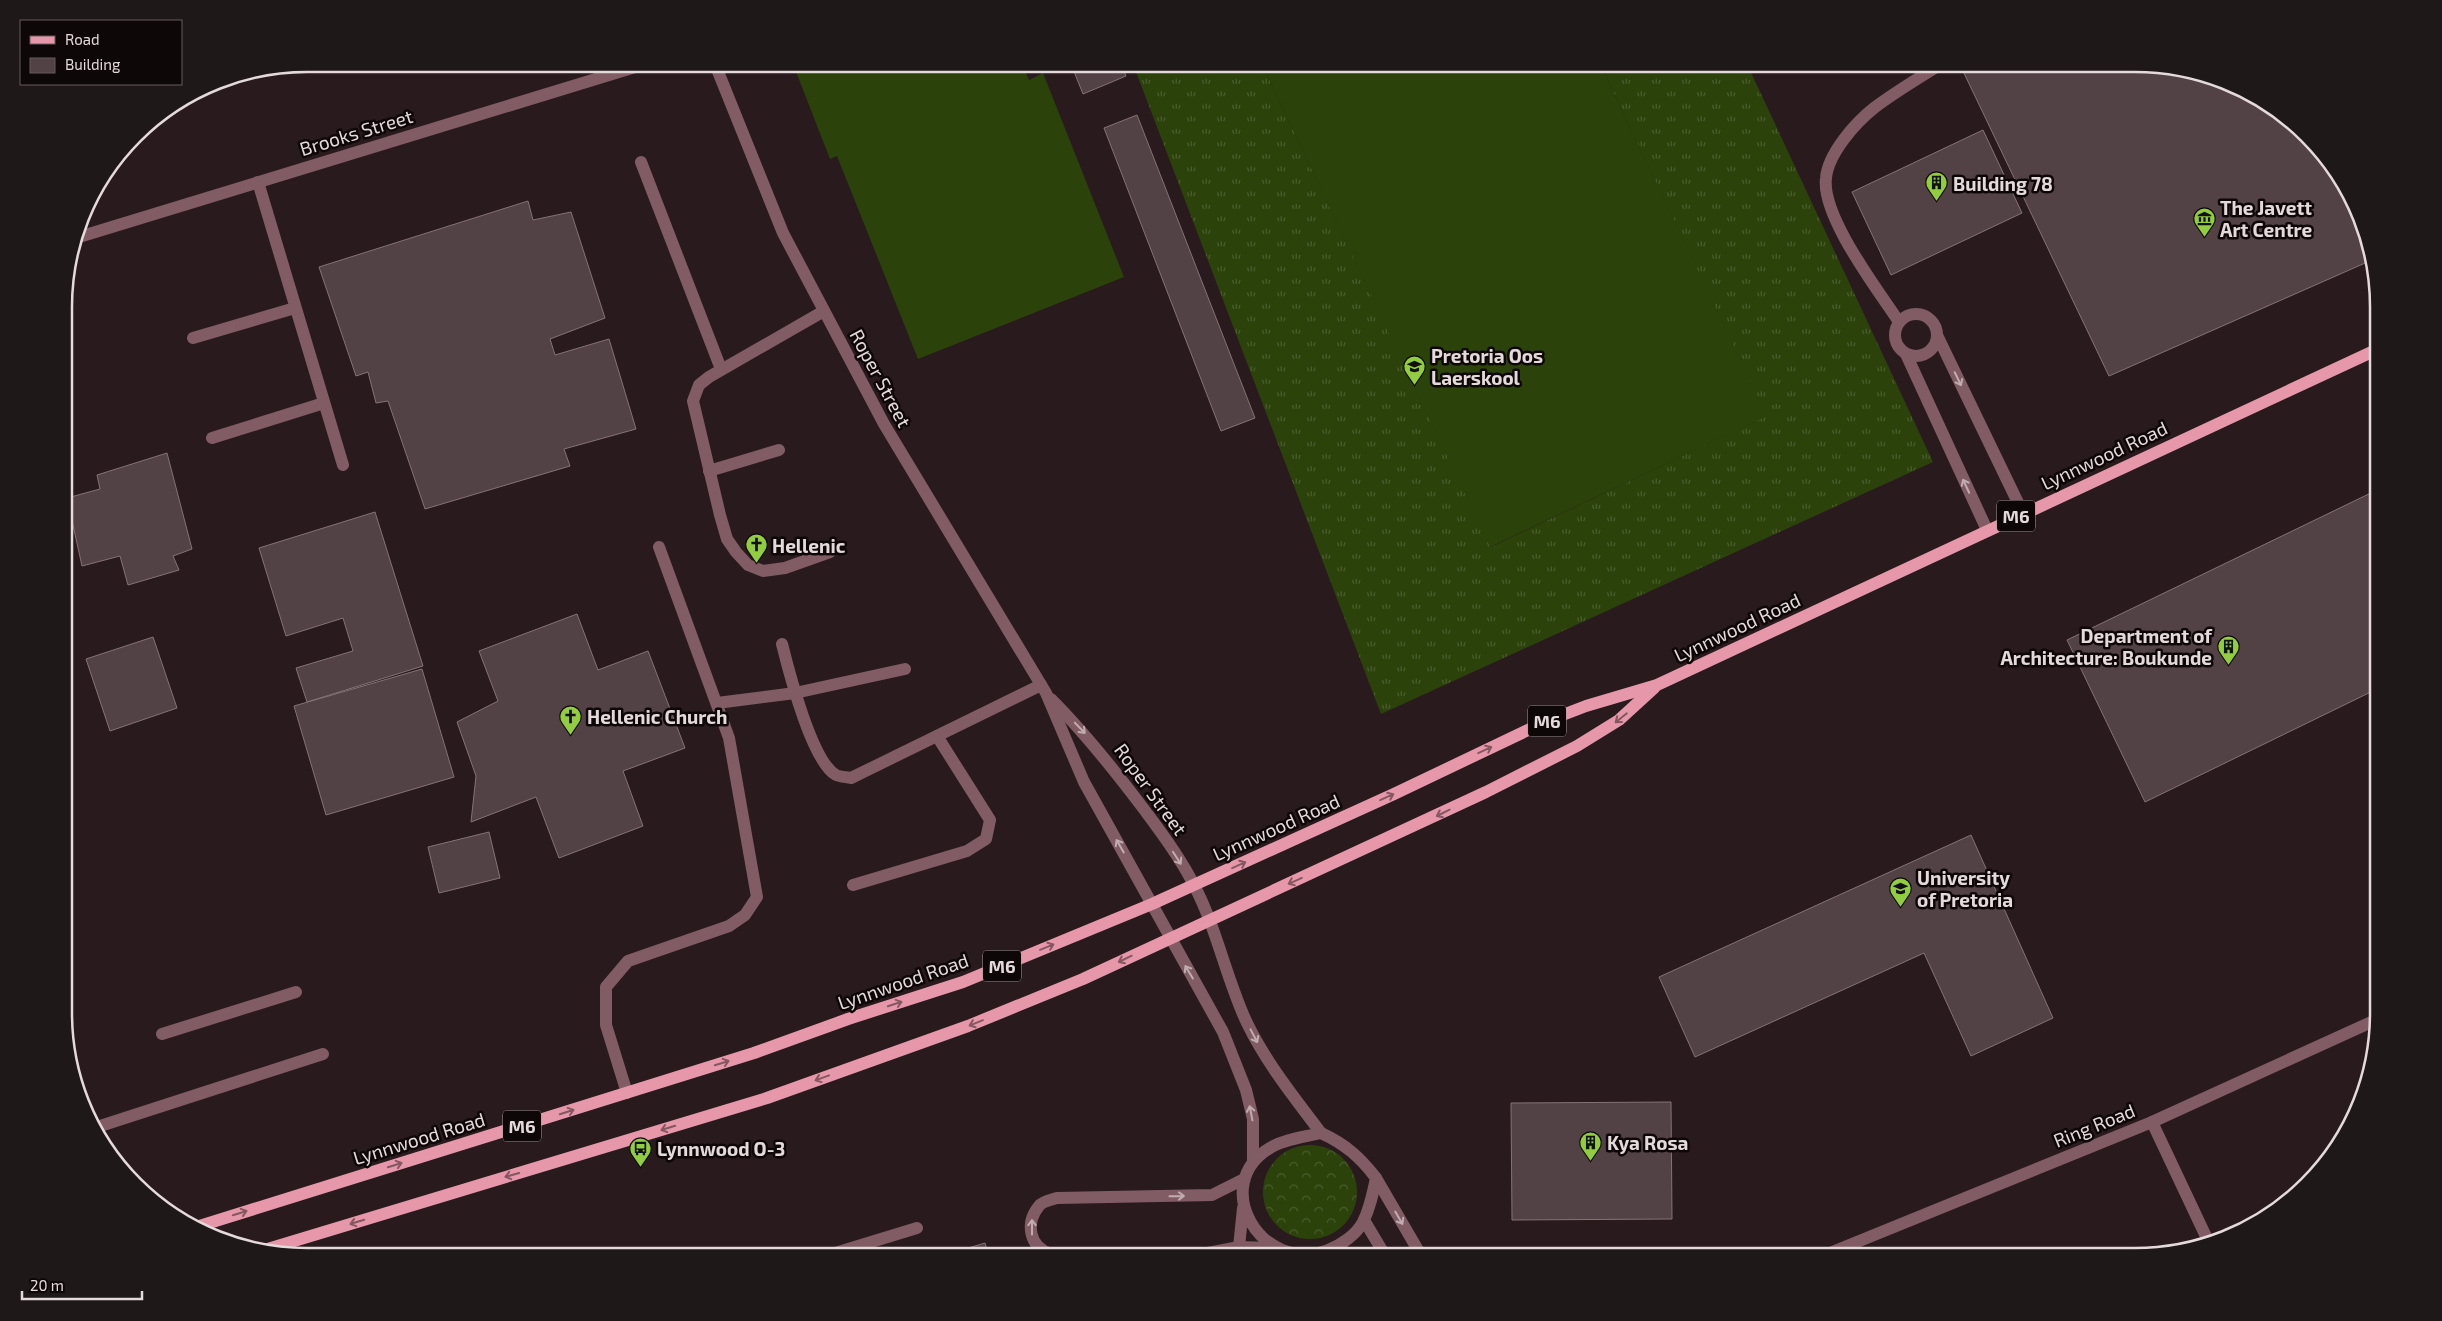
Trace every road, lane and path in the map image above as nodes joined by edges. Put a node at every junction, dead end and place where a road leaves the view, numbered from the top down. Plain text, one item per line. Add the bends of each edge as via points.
1 (619, 72) edge
2 (718, 72) edge
3 (1929, 72) edge
4 (641, 162) dead end
5 (258, 182) junction
6 (84, 235) edge
7 (295, 308) junction
8 (824, 311) junction
9 (1899, 322) junction
10 (1937, 335) junction
11 (194, 338) dead end
12 (2370, 353) edge
13 (1906, 354) junction
14 (721, 369) junction
15 (324, 403) junction
16 (212, 438) dead end
17 (779, 450) dead end
18 (343, 465) dead end
19 (709, 471) junction
20 (2022, 513) junction
21 (1987, 530) junction
22 (659, 547) dead end
23 (830, 552) dead end
24 (782, 644) dead end
25 (905, 669) dead end
26 (1658, 685) junction
27 (1043, 689) junction
28 (795, 693) junction
29 (717, 703) junction
30 (937, 736) junction
31 (1194, 884) junction
32 (853, 885) dead end
33 (1152, 904) junction
34 (1209, 919) junction
35 (1169, 938) junction
36 (296, 992) dead end
37 (2369, 1023) edge
38 (162, 1034) dead end
39 (324, 1054) dead end
40 (627, 1093) junction
41 (2152, 1122) junction
42 (101, 1126) edge
43 (1321, 1133) junction
44 (1253, 1162) junction
45 (1376, 1178) junction
46 (1244, 1180) junction
47 (1244, 1200) junction
48 (1364, 1220) junction
49 (205, 1224) edge
50 (916, 1228) dead end
51 (2206, 1237) edge
52 (277, 1246) edge
53 (851, 1248) edge
54 (1039, 1248) edge
55 (1242, 1248) edge
56 (1274, 1248) edge
57 (1332, 1248) edge
58 (1381, 1248) edge
59 (1417, 1248) edge
60 (1842, 1248) edge

1 - 5 street, Brooks Street
2 - 8 street, Roper Street via 783,233
3 - 9 street via 1873,109 1835,150 1826,179 1828,200 1847,242
4 - 14 street
5 - 6 street, Brooks Street
5 - 7 street
7 - 11 street
7 - 15 street
8 - 14 street
8 - 27 street, Roper Street via 884,424
9 - 10 street via 1907,315 1918,313 1935,325
9 - 13 street via 1894,334 1897,346
10 - 13 street via 1936,344 1930,351 1919,356
10 -> 20 street
12 - 20 main road, Lynnwood Road / M6
21 -> 13 street
14 - 19 street via 698,385 693,401
15 - 16 street
15 - 18 street
17 - 19 street
19 - 23 street via 728,539 748,565 763,571 778,569
20 - 21 main road, Lynnwood Road / M6
21 - 26 main road, Lynnwood Road / M6
22 - 29 street
24 - 28 street
25 - 28 street
31 -> 26 main road, Lynnwood Road / M6 via 1547,721
26 -> 34 main road, Lynnwood Road / M6 via 1620,720 1577,746 1428,820
27 - 30 street
27 -> 31 street, Roper Street via 1110,763
33 -> 27 street, Roper Street via 1084,782
28 - 29 street
28 - 30 street via 822,761 836,776 852,778
29 - 40 street via 729,738 757,897 745,915 729,926 628,961 606,987 606,1025
30 - 32 street via 990,820 986,839 967,851
31 - 33 main road, Lynnwood Road / M6
31 - 34 street, Roper Street
33 - 35 street, Roper Street
40 -> 33 main road, Lynnwood Road / M6 via 963,982
34 - 35 main road, Lynnwood Road / M6
34 -> 43 street, Roper Street via 1238,1001 1256,1039 1277,1076
44 -> 35 street, Roper Street via 1253,1119 1238,1067 1209,1006
35 -> 52 main road, Lynnwood Road / M6 via 1083,979 968,1026 767,1098
36 - 38 street
37 - 41 street, Ring Road
39 - 42 street
49 -> 40 main road, Lynnwood Road / M6
41 - 51 street
41 - 60 street, Ring Road
43 - 44 street via 1271,1147
43 - 45 street via 1337,1140 1361,1158
44 - 46 street
45 - 48 street
45 -> 59 street
46 - 47 street
54 -> 46 street via 1032,1240 1032,1217 1040,1205 1057,1198 1212,1196
47 - 55 street
47 - 56 street via 1249,1220
48 - 57 street via 1352,1235
48 - 58 street
50 - 53 street

